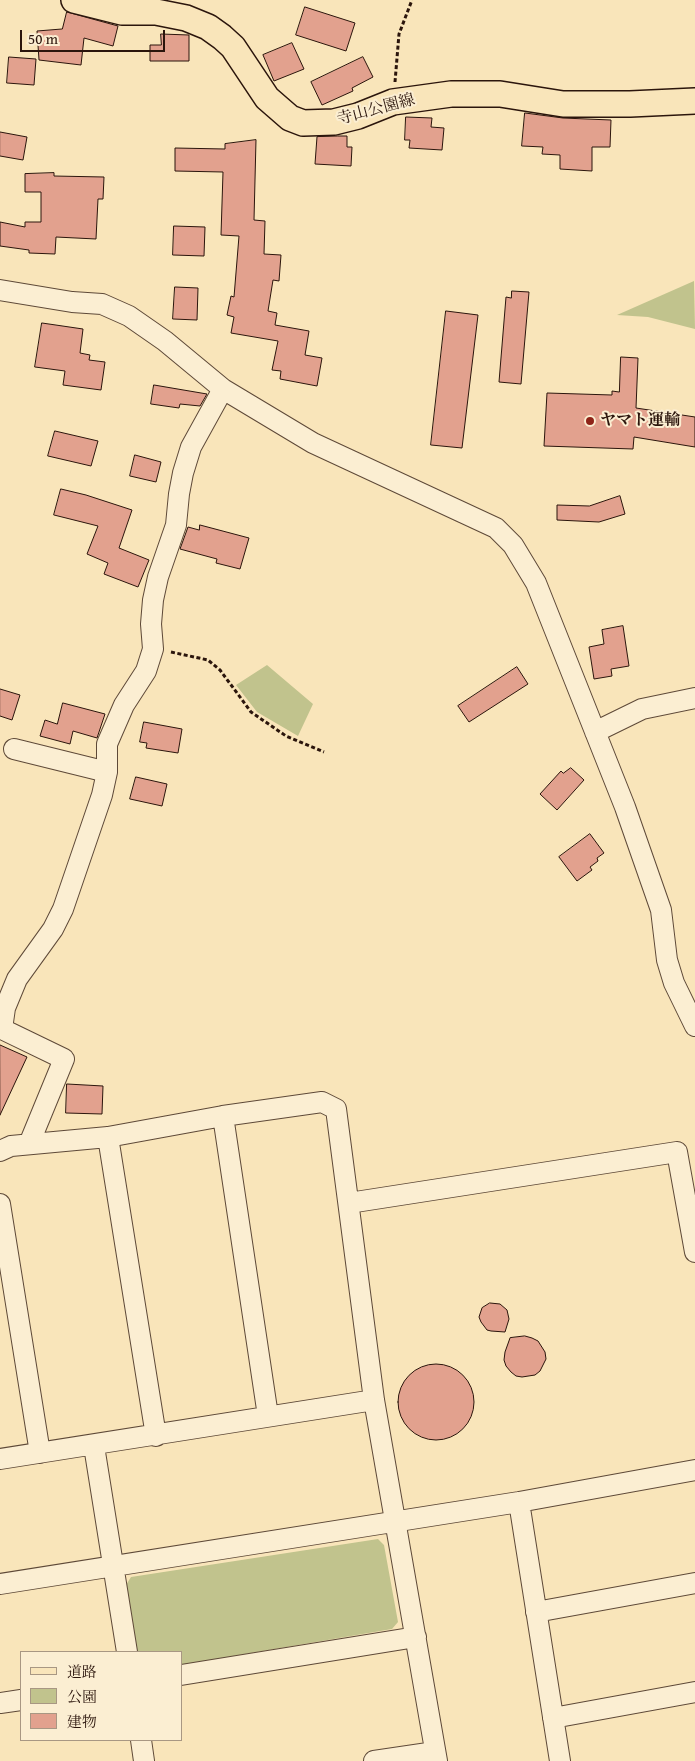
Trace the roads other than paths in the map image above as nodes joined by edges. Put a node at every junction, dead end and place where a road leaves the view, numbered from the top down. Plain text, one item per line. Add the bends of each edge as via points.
1 (74, 0) edge
2 (695, 101) edge
3 (0, 290) edge
4 (223, 389) junction
5 (695, 698) edge
6 (595, 732) junction
7 (14, 749) dead end
8 (107, 772) junction
9 (695, 1026) edge
10 (223, 1116) junction
11 (108, 1137) junction
12 (29, 1144) junction
13 (0, 1151) edge
14 (688, 1163) edge
15 (349, 1202) junction
16 (0, 1204) edge
17 (695, 1252) edge
18 (374, 1400) junction
19 (268, 1416) junction
20 (156, 1436) junction
21 (94, 1446) junction
22 (40, 1453) junction
23 (0, 1459) edge
24 (695, 1470) edge
25 (519, 1502) junction
26 (396, 1522) junction
27 (114, 1567) junction
28 (695, 1582) edge
29 (0, 1584) edge
30 (536, 1612) junction
31 (416, 1637) junction
32 (127, 1651) edge
33 (182, 1675) edge
34 (695, 1692) edge
35 (20, 1700) edge
36 (0, 1703) edge
37 (553, 1718) junction
38 (141, 1741) edge
39 (436, 1756) edge
40 (144, 1761) edge
41 (374, 1761) edge
42 (560, 1761) edge

1 - 2 main road, 寺山公園線 via 122,12 156,12 186,18 208,27 233,47 266,98 290,118 303,123 334,122 393,102 451,94 518,96 563,104
3 - 4 street via 102,304 129,316 165,341
4 - 6 street via 314,443 496,528 513,545 536,583
4 - 8 street via 191,447 183,473 176,525 158,577 154,600 153,648 146,671 124,705 107,744
5 - 6 street via 642,708
6 - 9 street via 661,910 667,960 674,983
7 - 8 street
8 - 12 street via 63,909 17,979 5,1008 2,1029 64,1059
10 - 11 street
10 - 15 street via 322,1102 336,1109
10 - 19 street
11 - 12 street
11 - 20 street
12 - 13 street via 10,1146
14 - 15 street via 677,1152
14 - 17 street
15 - 18 street
16 - 22 street
18 - 19 street
18 - 26 street
19 - 20 street
20 - 21 street
21 - 22 street
21 - 27 street
22 - 23 street
24 - 25 street
25 - 26 street
25 - 30 street
26 - 27 street
26 - 31 street
27 - 29 street
27 - 32 street
28 - 30 street
30 - 37 street
31 - 33 street
31 - 39 street
34 - 37 street
35 - 36 street
37 - 42 street
38 - 40 street
39 - 41 street

